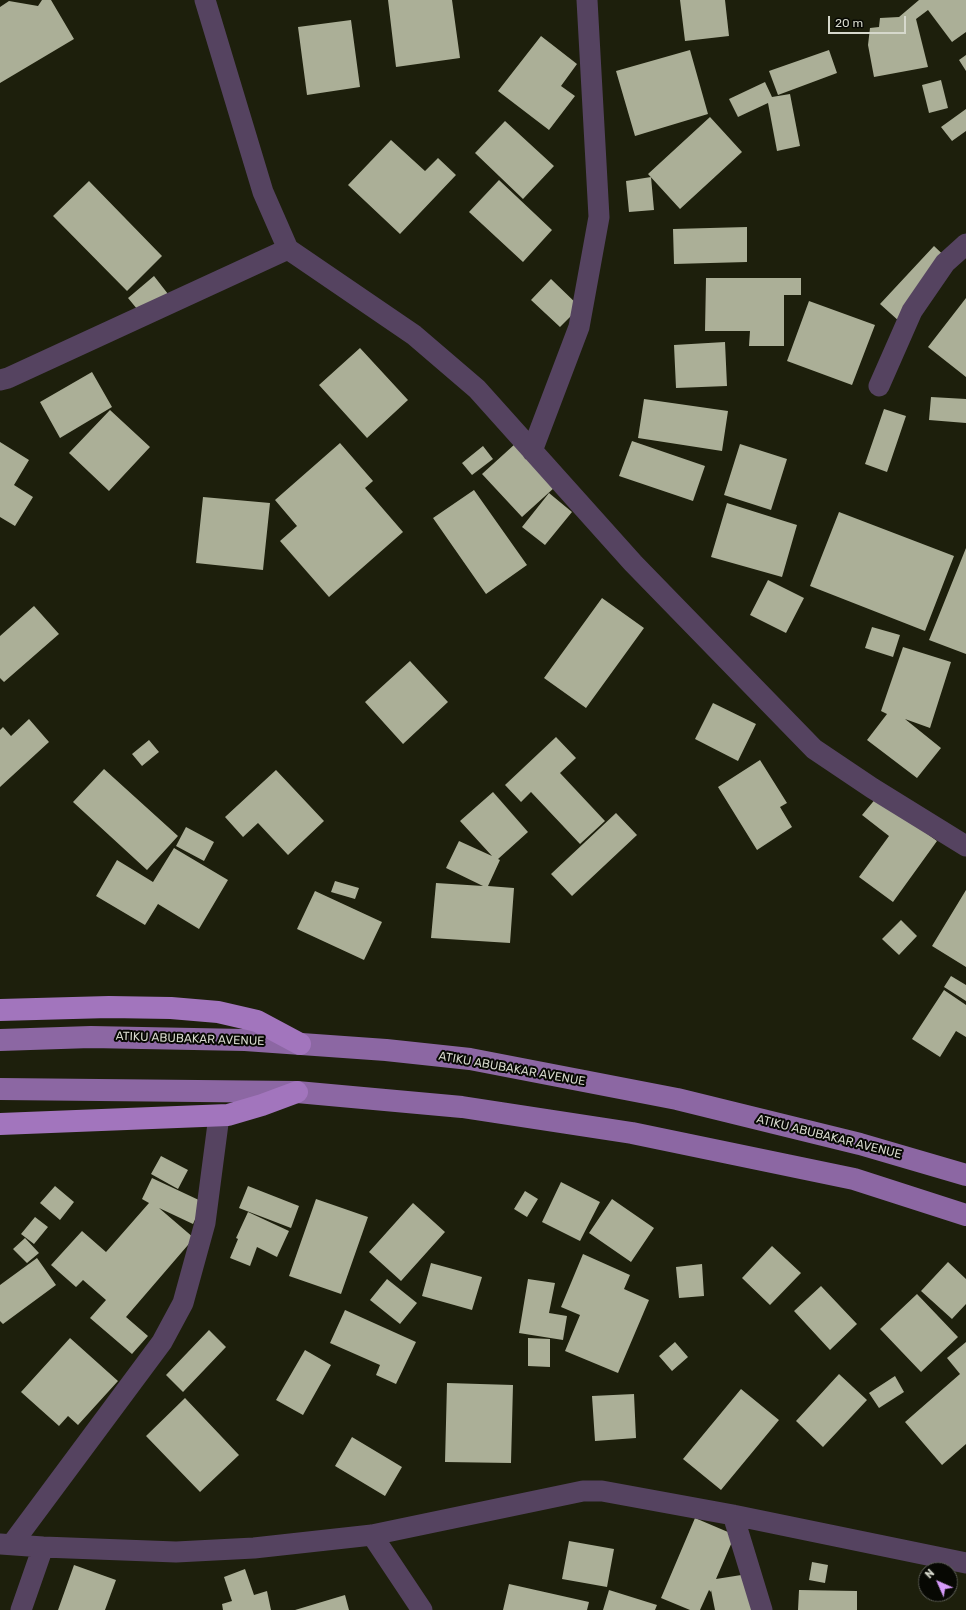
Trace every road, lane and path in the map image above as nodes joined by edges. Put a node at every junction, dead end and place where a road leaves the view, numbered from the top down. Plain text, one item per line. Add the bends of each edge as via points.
1 (205, 0) edge
2 (587, 0) edge
3 (966, 244) edge
4 (288, 249) junction
5 (0, 380) edge
6 (879, 386) dead end
7 (532, 451) junction
8 (966, 846) edge
9 (2, 1006) edge
10 (0, 1040) edge
11 (300, 1044) junction
12 (0, 1089) edge
13 (297, 1092) junction
14 (219, 1116) junction
15 (0, 1124) edge
16 (966, 1175) edge
17 (966, 1215) edge
18 (733, 1515) junction
19 (372, 1535) junction
20 (6, 1544) edge
21 (43, 1547) junction
22 (966, 1563) edge
23 (21, 1610) edge
24 (422, 1610) edge
25 (762, 1610) edge

1 - 4 street via 263,192
2 - 7 street via 599,217 579,327
3 - 6 street via 946,263 912,311
4 - 5 street
4 - 7 street via 414,335 477,389
7 - 8 street via 633,563 814,749
9 - 11 highway via 171,1008 218,1012 257,1021
10 - 11 main road, ATIKU ABUBAKAR AVENUE via 91,1037 197,1038
11 - 16 main road, ATIKU ABUBAKAR AVENUE via 386,1050 470,1060 677,1099 860,1144
12 - 13 main road
13 - 14 highway via 262,1105
13 - 17 main road via 462,1107 632,1133 854,1179
14 - 15 highway
14 - 20 street via 206,1223 182,1304 162,1342
18 - 19 street via 602,1491 583,1491
18 - 22 street
18 - 25 street
19 - 21 street via 254,1548 176,1552
19 - 24 street
20 - 21 street
21 - 23 street

